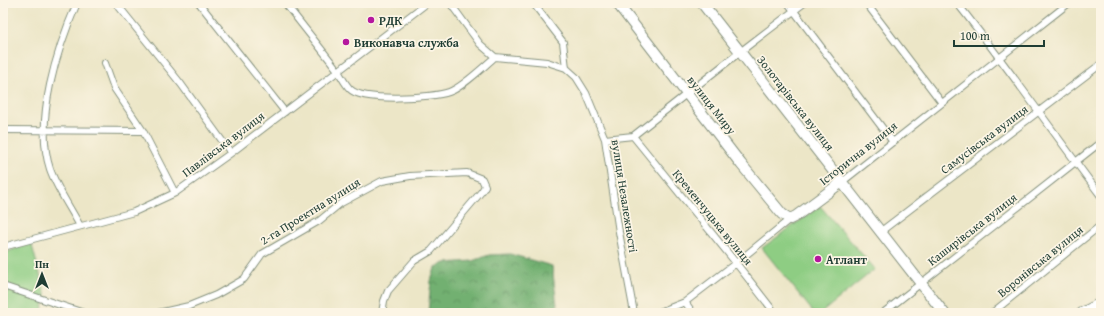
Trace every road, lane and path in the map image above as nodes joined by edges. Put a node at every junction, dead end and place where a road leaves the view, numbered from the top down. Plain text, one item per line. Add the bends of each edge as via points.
1 (77, 3) edge
2 (116, 3) edge
3 (199, 3) edge
4 (285, 3) edge
5 (427, 3) edge
6 (450, 3) edge
7 (533, 3) edge
8 (617, 3) edge
9 (702, 3) edge
10 (788, 3) edge
11 (804, 3) edge
12 (866, 3) edge
13 (957, 3) edge
14 (1069, 3) edge
15 (794, 11) junction
16 (740, 52) junction
17 (495, 57) junction
18 (1000, 57) junction
19 (105, 62) dead end
20 (1101, 64) edge
21 (566, 68) junction
22 (338, 71) junction
23 (687, 94) junction
24 (942, 103) junction
25 (1038, 111) junction
26 (284, 112) junction
27 (3, 130) edge
28 (45, 131) junction
29 (143, 131) junction
30 (633, 136) junction
31 (604, 139) junction
32 (893, 142) junction
33 (1101, 142) edge
34 (231, 153) junction
35 (1076, 162) junction
36 (842, 182) junction
37 (175, 193) junction
38 (1101, 196) edge
39 (790, 219) junction
40 (80, 226) junction
41 (1101, 226) edge
42 (880, 232) junction
43 (3, 247) edge
44 (736, 263) junction
45 (921, 284) junction
46 (3, 286) edge
47 (684, 302) junction
48 (1101, 304) edge
49 (84, 313) edge
50 (158, 313) edge
51 (382, 313) edge
52 (634, 313) edge
53 (657, 313) edge
54 (693, 313) edge
55 (775, 313) edge
56 (883, 313) edge
57 (944, 313) edge
58 (992, 313) edge
59 (1082, 313) edge

1 - 28 street via 51,75
2 - 34 street via 181,84
3 - 26 street
4 - 22 street
5 - 22 street, Павлівська вулиця
6 - 17 street via 480,44
7 - 21 street via 563,42
8 - 23 main road, вулиця Миру
9 - 16 main road, Золотарівська вулиця
10 - 15 street
11 - 15 street
12 - 24 street
13 - 18 street
14 - 18 street, Історична вулиця
15 - 16 street
15 - 32 street
16 - 23 street
16 - 36 main road, Золотарівська вулиця
17 - 21 street, вулиця Незалежності via 547,62
17 - 22 street via 449,92 428,95 384,98 367,96 350,90
18 - 24 street, Історична вулиця
18 - 25 street
19 - 29 street via 114,88
20 - 25 street, Самусівська вулиця
21 - 31 street, вулиця Незалежності via 576,77 586,93
22 - 26 street, Павлівська вулиця
23 - 30 street
23 - 39 main road, вулиця Миру via 782,214
24 - 32 street, Історична вулиця
25 - 35 street
25 - 42 street, Самусівська вулиця
26 - 34 street, Павлівська вулиця
27 - 28 street
28 - 29 street
28 - 40 street via 44,142 50,168
29 - 37 street
30 - 31 street
30 - 44 street, Кременчуцька вулиця
31 - 52 street, вулиця Незалежності
32 - 36 street, Історична вулиця
33 - 35 street, Каширівська вулиця
34 - 37 street, Павлівська вулиця
35 - 38 street
35 - 45 street, Каширівська вулиця
36 - 39 main road, Історична вулиця
36 - 42 main road, Золотарівська вулиця
37 - 40 street, Павлівська вулиця via 134,212
39 - 44 street, Історична вулиця
40 - 43 street, Павлівська вулиця
41 - 58 street, Воронівська вулиця
42 - 45 main road, Золотарівська вулиця
44 - 47 street, Історична вулиця
44 - 55 street, Кременчуцька вулиця
45 - 56 street, Каширівська вулиця
45 - 57 main road, Золотарівська вулиця
46 - 49 street
47 - 53 street, Історична вулиця
47 - 54 street
48 - 59 main road
50 - 51 street, 2-га Проектна вулиця via 189,306 216,295 244,279 262,254 319,221 340,203 382,181 410,176 467,173 482,179 485,186 482,191 431,251 414,261 388,291

